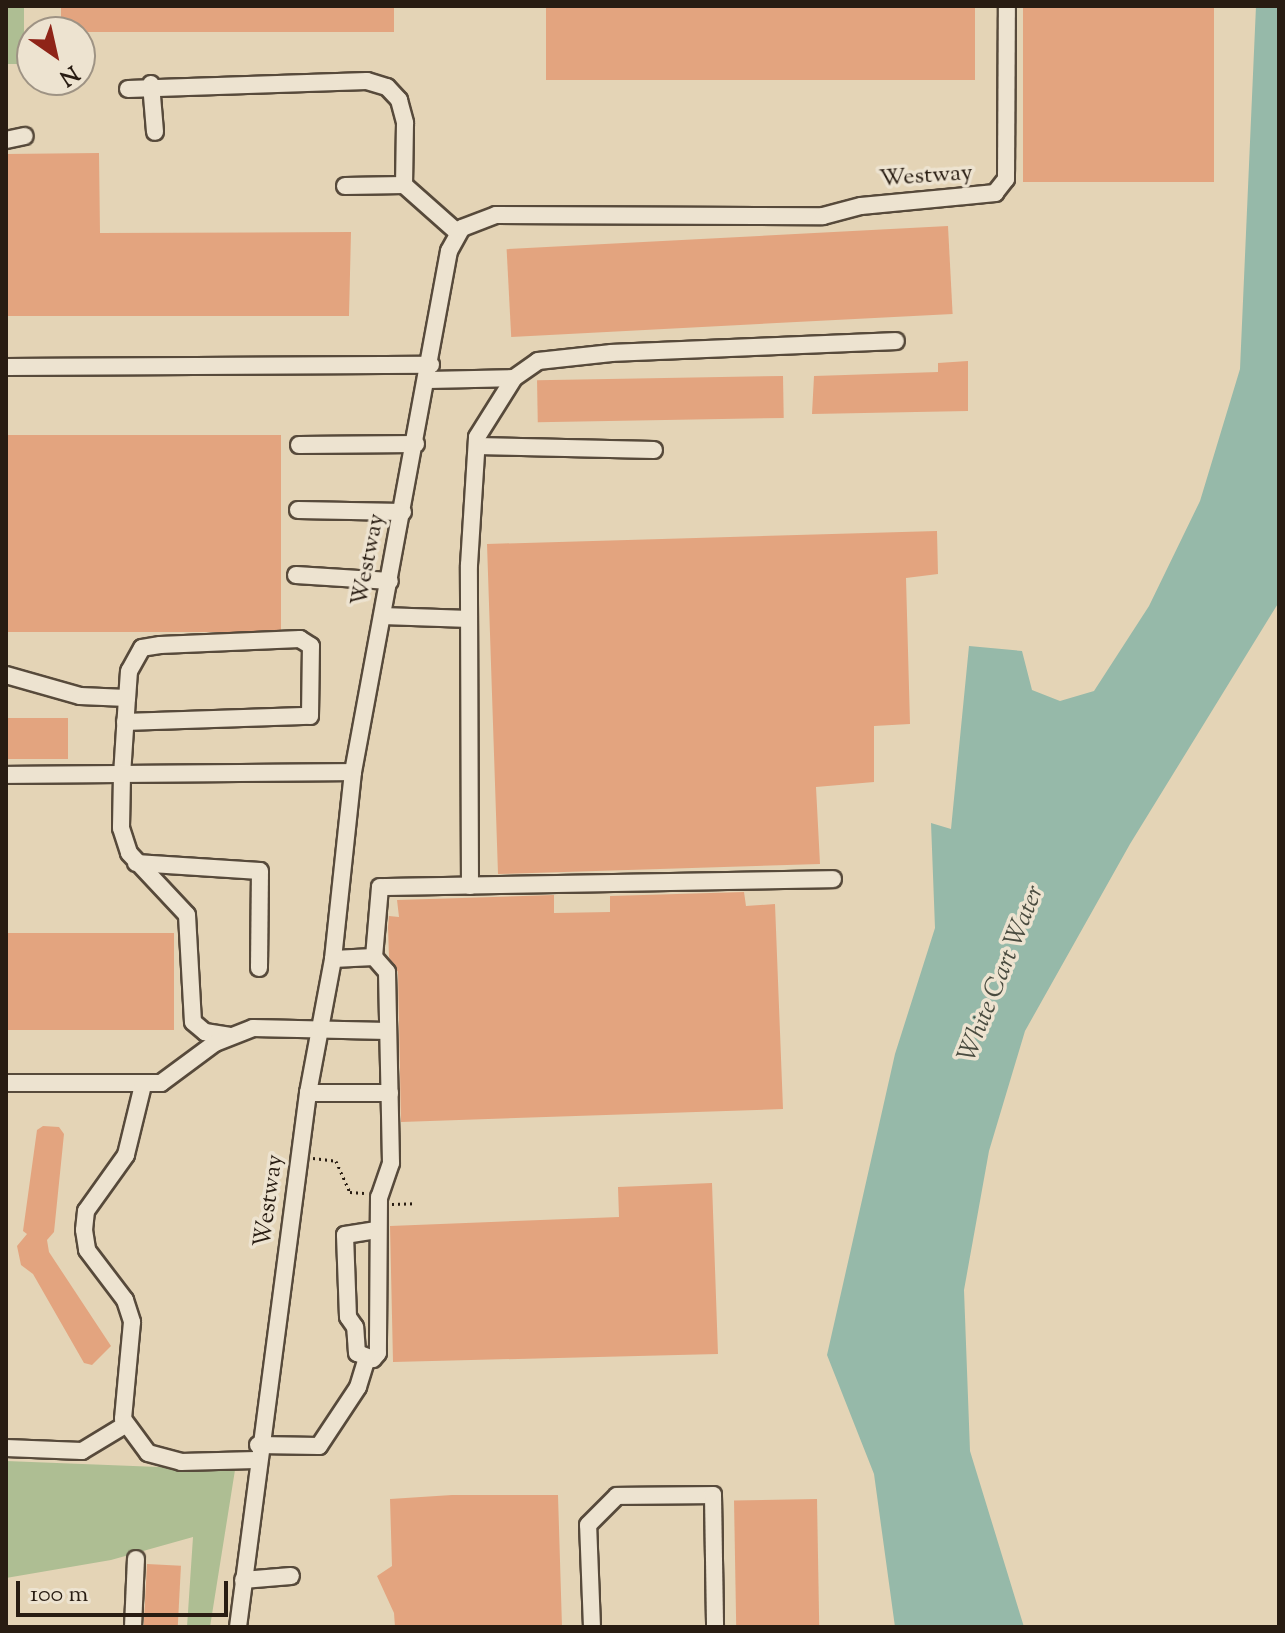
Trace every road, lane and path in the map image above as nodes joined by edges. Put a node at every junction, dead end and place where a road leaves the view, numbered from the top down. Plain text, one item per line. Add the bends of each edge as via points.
1 (1007, 6) edge
2 (151, 84) junction
3 (128, 89) dead end
4 (155, 132) dead end
5 (25, 136) dead end
6 (6, 140) edge
7 (404, 185) junction
8 (345, 186) dead end
9 (458, 233) junction
10 (896, 341) dead end
11 (6, 367) edge
12 (430, 373) junction
13 (514, 378) junction
14 (416, 444) junction
15 (299, 445) dead end
16 (477, 446) junction
17 (654, 450) dead end
18 (298, 510) dead end
19 (403, 512) junction
20 (296, 575) dead end
21 (390, 581) junction
22 (383, 616) junction
23 (469, 619) junction
24 (6, 675) edge
25 (127, 698) junction
26 (125, 722) junction
27 (353, 772) junction
28 (6, 775) edge
29 (122, 775) junction
30 (136, 863) junction
31 (833, 879) dead end
32 (470, 886) junction
33 (374, 957) junction
34 (333, 959) junction
35 (259, 968) dead end
36 (320, 1030) junction
37 (388, 1031) junction
38 (229, 1036) junction
39 (6, 1083) edge
40 (143, 1085) junction
41 (308, 1093) junction
42 (390, 1093) junction
43 (301, 1159) junction
44 (379, 1197) junction
45 (416, 1203) dead end
46 (377, 1230) junction
47 (367, 1358) junction
48 (125, 1425) junction
49 (6, 1448) edge
50 (257, 1452) junction
51 (136, 1559) dead end
52 (291, 1576) dead end
53 (243, 1580) junction
54 (133, 1627) edge
55 (238, 1627) edge
56 (592, 1627) edge
57 (715, 1627) edge

1 - 9 lane, Westway via 1006,179 984,198 861,206 823,216 496,215
2 - 3 lane
2 - 4 lane
2 - 7 lane via 367,81 387,87 399,100 405,123
5 - 6 lane
7 - 8 lane
7 - 9 lane
9 - 12 lane, Westway via 449,251
10 - 13 lane via 612,353 538,361
11 - 12 lane
12 - 13 lane
12 - 14 lane, Westway
13 - 16 lane
14 - 15 lane
14 - 19 lane, Westway
16 - 17 lane
16 - 23 lane
18 - 19 lane
19 - 21 lane, Westway
20 - 21 lane
21 - 22 lane, Westway
22 - 23 lane
22 - 27 lane, Westway
23 - 32 lane
24 - 25 lane via 80,696
25 - 26 lane
25 - 26 lane via 129,671 142,648 300,639 311,646 310,716
26 - 29 lane
27 - 29 lane
27 - 34 lane, Westway
28 - 29 lane
29 - 30 lane via 121,828
30 - 35 lane via 260,871
30 - 38 lane via 187,915 193,1022 205,1032
31 - 32 lane
32 - 33 lane via 380,887
33 - 34 lane
33 - 37 lane via 387,972
34 - 36 lane, Westway
36 - 37 lane
36 - 38 lane via 253,1028
36 - 41 lane, Westway
37 - 42 lane
38 - 40 lane via 176,1077
39 - 40 lane
40 - 48 lane via 126,1155 86,1211 84,1230 87,1250 125,1300 132,1322 122,1393
41 - 42 lane
41 - 43 lane, Westway
42 - 44 lane via 390,1168
43 - 44 path via 336,1161 350,1192
43 - 50 lane, Westway
44 - 45 path via 390,1205
44 - 46 lane
46 - 47 lane via 378,1353
46 - 47 lane via 345,1235 348,1317 355,1327 356,1351
47 - 50 lane via 358,1387 319,1446
48 - 49 lane via 82,1451
48 - 50 lane via 148,1453 170,1459
50 - 53 lane, Westway
51 - 54 lane
52 - 53 lane
53 - 55 lane, Westway
56 - 57 lane via 588,1525 617,1496 713,1495

